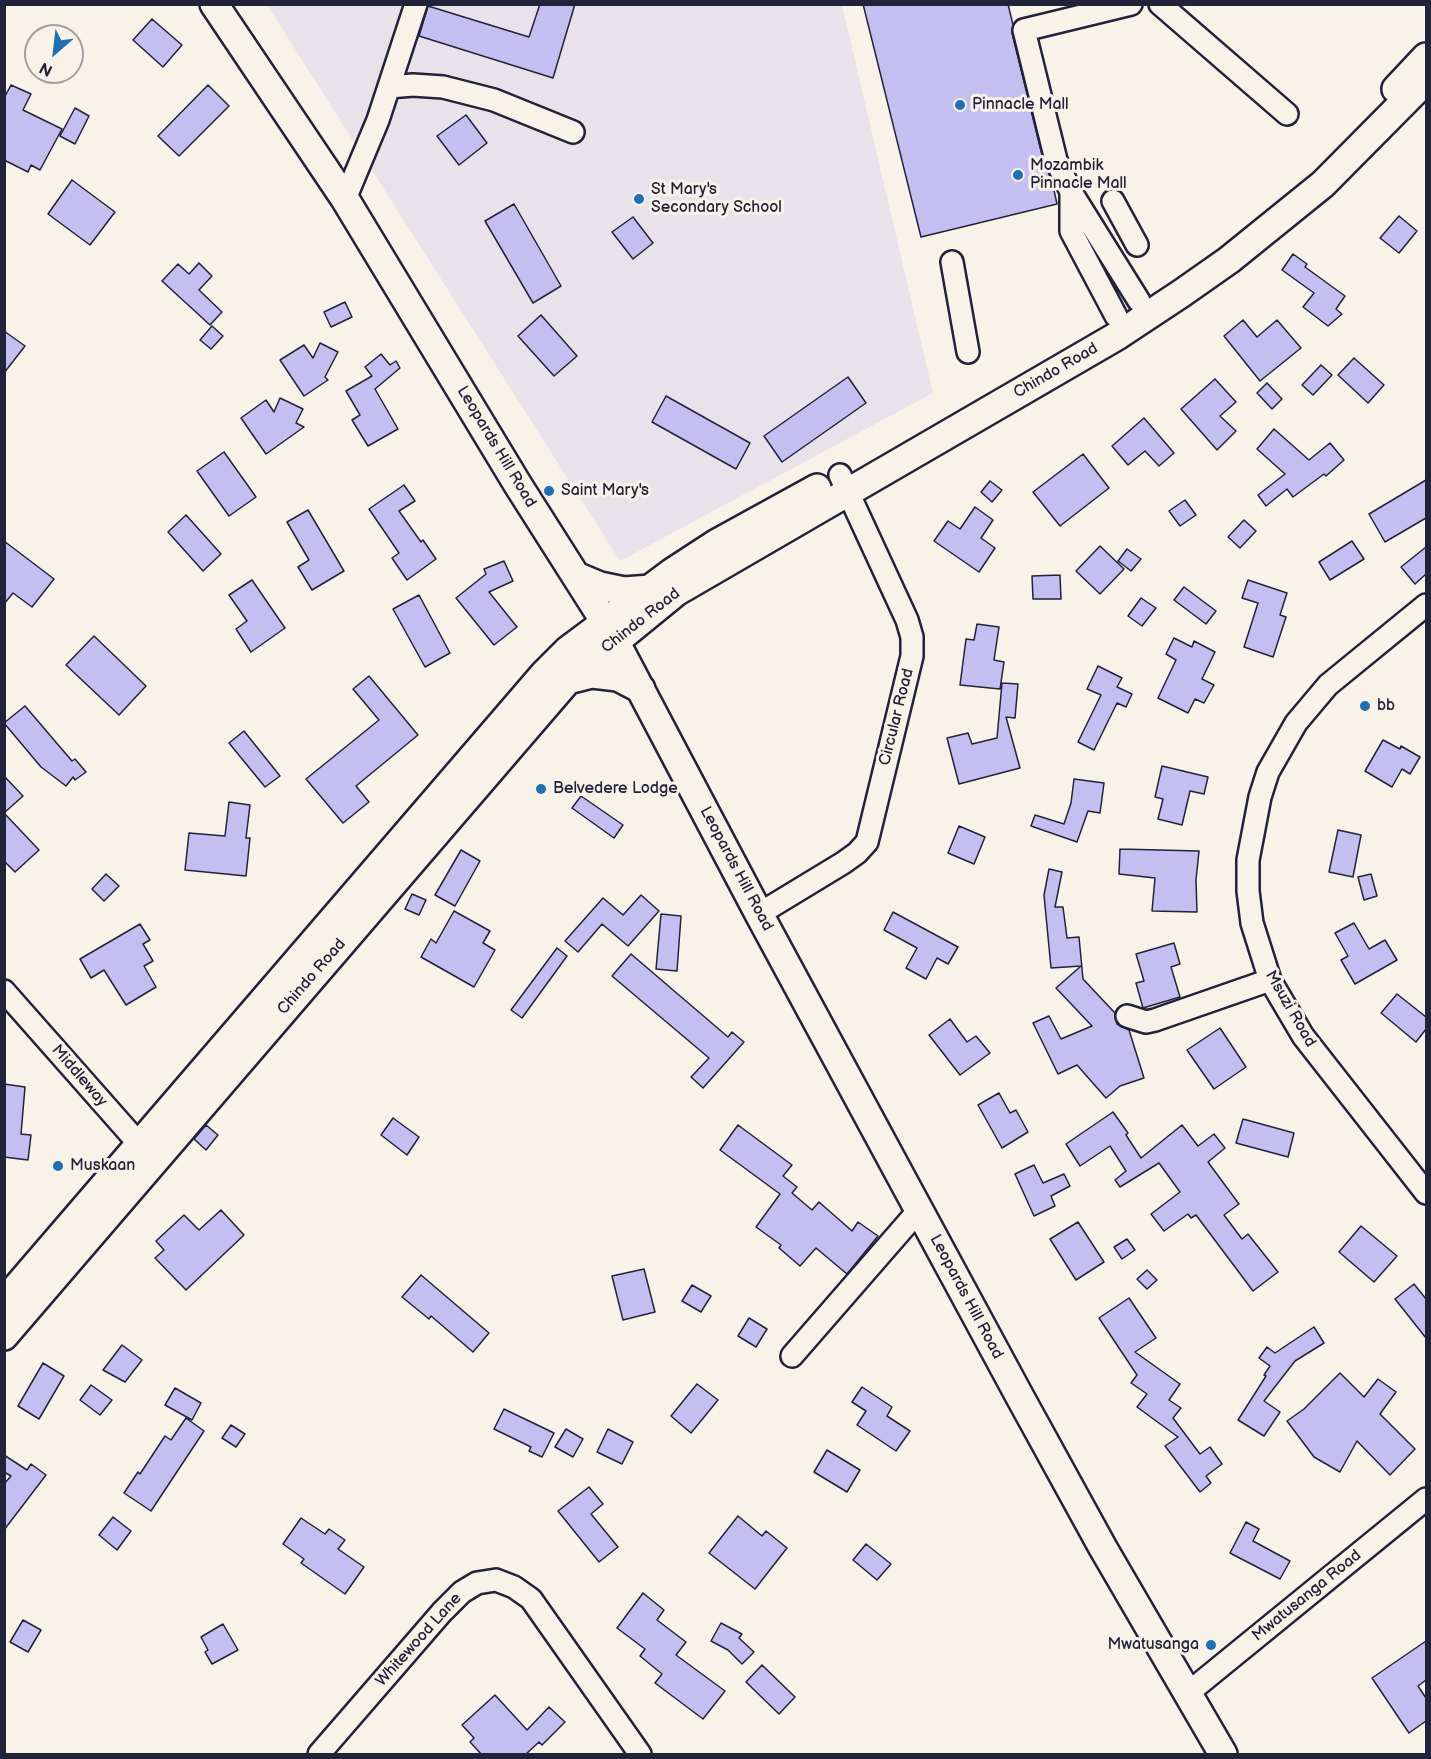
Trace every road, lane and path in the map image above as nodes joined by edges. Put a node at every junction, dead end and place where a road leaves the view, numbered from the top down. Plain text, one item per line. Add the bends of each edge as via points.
1 (214, 4) edge
2 (416, 4) edge
3 (1131, 4) edge
4 (1160, 4) edge
5 (1426, 57) edge
6 (1426, 80) edge
7 (389, 87) junction
8 (1287, 114) dead end
9 (573, 132) dead end
10 (1071, 192) junction
11 (345, 200) junction
12 (1113, 201) dead end
13 (1137, 245) dead end
14 (952, 262) dead end
15 (1139, 301) junction
16 (1116, 316) junction
17 (968, 352) dead end
18 (844, 483) junction
19 (576, 576) junction
20 (652, 599) junction
21 (1426, 605) edge
22 (610, 632) junction
23 (568, 650) junction
24 (567, 681) junction
25 (641, 689) junction
26 (759, 914) junction
27 (1270, 980) junction
28 (4, 991) edge
29 (1127, 1016) dead end
30 (148, 1152) junction
31 (1426, 1193) edge
32 (919, 1210) junction
33 (4, 1302) edge
34 (4, 1336) edge
35 (792, 1356) dead end
36 (1426, 1499) edge
37 (1188, 1693) junction
38 (319, 1755) edge
39 (640, 1755) edge
40 (1223, 1755) edge

1 - 11 main road, Leopards Hill Road
2 - 7 street
3 - 10 street via 1024,30 1056,160
4 - 8 street
5 - 15 main road, Chindo Road via 1315,168 1221,245
6 - 18 main road, Chindo Road via 1323,184 1201,280 1117,336
7 - 9 street via 443,87 494,100
7 - 11 street
10 - 15 street
10 - 16 street via 1071,231
11 - 19 main road, Leopards Hill Road
12 - 13 street
14 - 17 street
15 - 16 main road, Chindo Road
16 - 18 main road, Chindo Road
18 - 20 main road, Chindo Road via 676,592
18 - 26 street, Circular Road via 907,620 912,656 867,842 843,863
19 - 20 main road
19 - 22 main road, Leopards Hill Road
19 - 23 main road via 581,601 579,627
20 - 22 main road, Chindo Road
20 - 25 main road via 634,662
21 - 27 street, Msuzi Road via 1310,704 1268,772 1252,828 1248,891 1252,923
22 - 23 main road, Chindo Road
22 - 24 main road, Chindo Road
22 - 25 main road, Leopards Hill Road
23 - 30 main road, Chindo Road via 544,674
24 - 25 main road via 592,674 618,677
24 - 30 main road, Chindo Road
25 - 26 main road, Leopards Hill Road
26 - 32 main road, Leopards Hill Road
27 - 29 street via 1155,1020 1146,1022
27 - 31 street, Msuzi Road via 1303,1036
28 - 30 street, Middleway
30 - 33 main road, Chindo Road
30 - 34 main road, Chindo Road
32 - 35 street
32 - 37 main road, Leopards Hill Road via 1103,1548
36 - 37 street, Mwatusanga Road
37 - 40 main road, Leopards Hill Road
38 - 39 street, Whitewood Lane via 462,1592 477,1583 496,1580 531,1599

